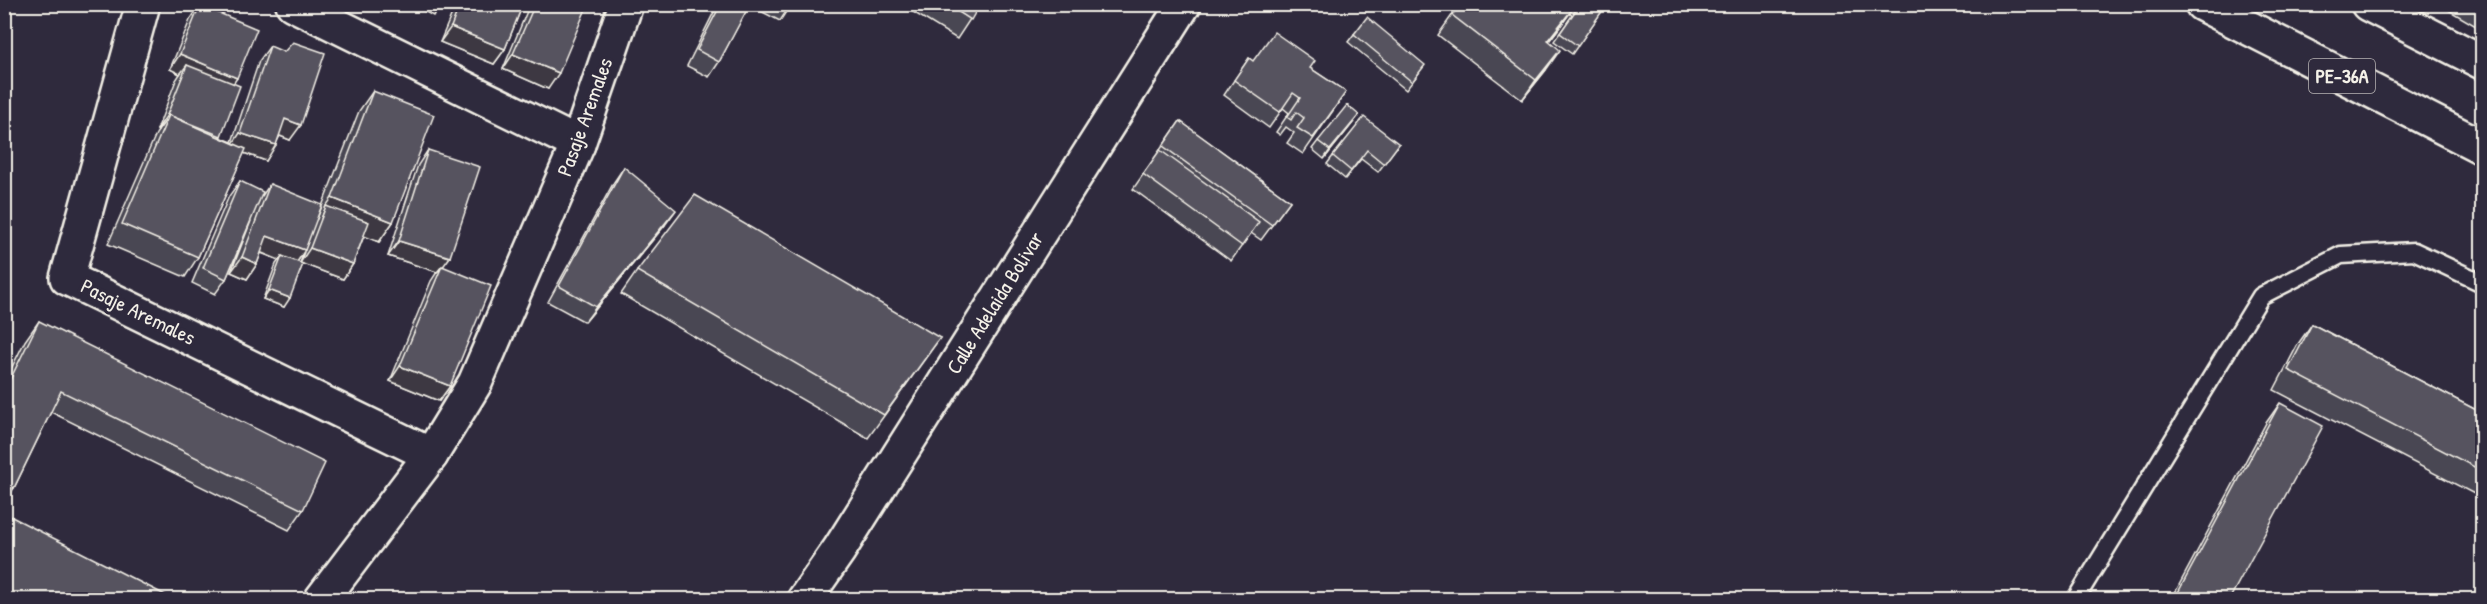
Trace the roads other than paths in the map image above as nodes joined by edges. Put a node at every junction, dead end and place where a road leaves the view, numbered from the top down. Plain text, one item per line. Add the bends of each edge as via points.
1 (143, 4) edge
2 (293, 4) edge
3 (626, 4) edge
4 (1184, 4) edge
5 (2202, 4) edge
6 (2368, 4) edge
7 (2482, 62) edge
8 (578, 144) junction
9 (2482, 147) edge
10 (2482, 283) edge
11 (431, 455) junction
12 (321, 600) edge
13 (804, 600) edge
14 (2075, 600) edge

1 - 11 main road, Pasaje Aremales via 67,278
2 - 8 main road
3 - 8 main road, Pasaje Aremales
4 - 13 main road, Calle Adelaida Bolivar
5 - 9 main road, PE-36A
6 - 7 main road
8 - 11 main road, Pasaje Aremales via 475,383
10 - 14 lane via 2414,251 2340,255 2261,296
11 - 12 main road, Pasaje Aremales

